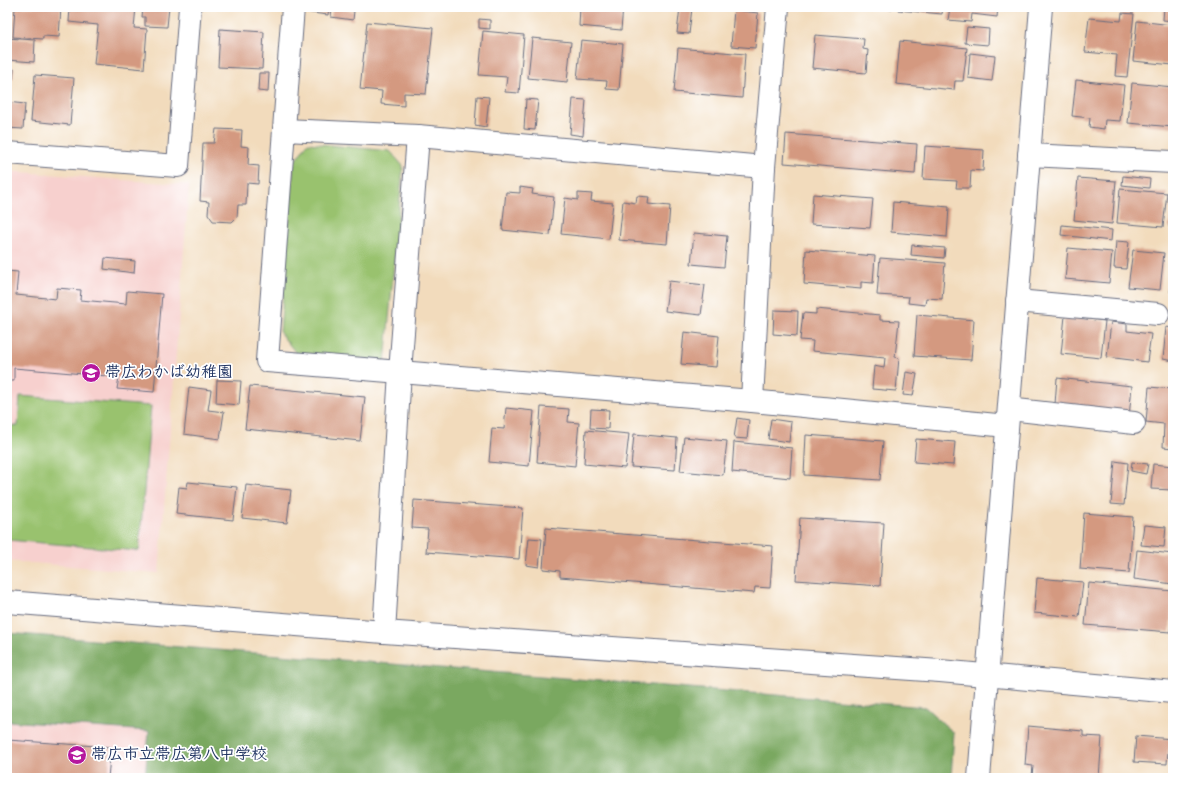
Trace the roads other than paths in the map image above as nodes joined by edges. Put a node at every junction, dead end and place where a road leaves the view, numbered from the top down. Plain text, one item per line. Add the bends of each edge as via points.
1 (190, 7) edge
2 (293, 7) edge
3 (778, 7) edge
4 (1041, 7) edge
5 (284, 130) junction
6 (418, 136) junction
7 (7, 153) edge
8 (1029, 155) junction
9 (1173, 162) edge
10 (764, 167) junction
11 (1017, 301) junction
12 (1158, 314) dead end
13 (400, 372) junction
14 (752, 401) junction
15 (1008, 417) junction
16 (1134, 423) dead end
17 (7, 602) edge
18 (384, 632) junction
19 (988, 675) junction
20 (1173, 692) edge
21 (979, 778) edge

1 - 7 street via 178,166
2 - 5 street
3 - 10 street
4 - 8 street
5 - 6 street
5 - 13 street via 267,361
6 - 10 street
6 - 13 street
8 - 9 street
8 - 11 street
10 - 14 street
11 - 12 street
11 - 15 street
13 - 14 street
13 - 18 street
14 - 15 street
15 - 16 street
15 - 19 street
17 - 18 street
18 - 19 street
19 - 20 street
19 - 21 street

